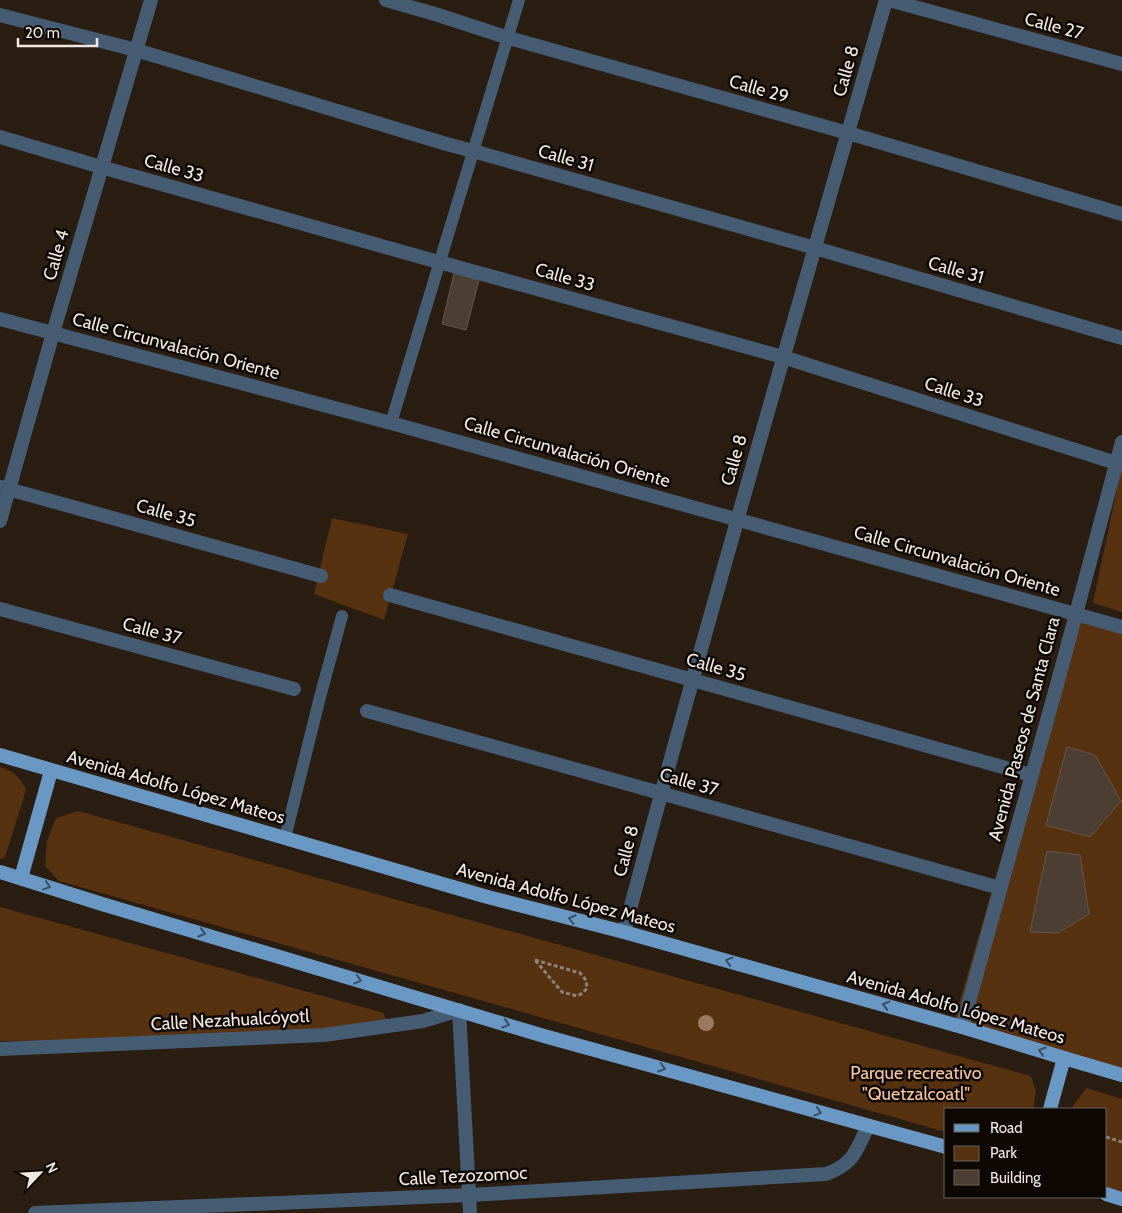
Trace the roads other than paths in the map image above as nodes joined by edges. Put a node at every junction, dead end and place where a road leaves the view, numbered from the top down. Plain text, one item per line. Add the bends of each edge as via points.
1 (151, 0) edge
2 (386, 0) edge
3 (520, 0) edge
4 (887, 0) edge
5 (0, 15) edge
6 (509, 38) junction
7 (136, 50) junction
8 (1122, 64) edge
9 (848, 133) junction
10 (0, 137) edge
11 (473, 151) junction
12 (101, 167) junction
13 (1122, 214) edge
14 (815, 248) junction
15 (439, 261) junction
16 (0, 319) edge
17 (53, 333) junction
18 (1122, 338) edge
19 (783, 357) junction
20 (390, 423) junction
21 (1122, 442) edge
22 (1116, 463) junction
23 (4, 488) edge
24 (737, 519) junction
25 (0, 522) edge
26 (321, 576) dead end
27 (390, 595) dead end
28 (0, 609) edge
29 (1075, 614) junction
30 (342, 616) dead end
31 (1122, 627) edge
32 (692, 680) junction
33 (294, 689) dead end
34 (367, 711) dead end
35 (0, 756) edge
36 (51, 771) junction
37 (1031, 775) junction
38 (660, 794) junction
39 (285, 838) junction
40 (0, 872) edge
41 (21, 878) junction
42 (1000, 888) junction
43 (624, 932) junction
44 (459, 1010) junction
45 (962, 1026) junction
46 (0, 1049) edge
47 (1064, 1058) junction
48 (1122, 1075) edge
49 (1050, 1108) edge
50 (868, 1126) junction
51 (944, 1146) edge
52 (1107, 1194) edge
53 (470, 1195) junction
54 (1122, 1199) edge
55 (35, 1213) edge
56 (470, 1213) edge

1 - 7 street, Calle 4
2 - 6 street, Calle 29
3 - 6 lane
4 - 8 street, Calle 27
4 - 9 street, Calle 8
5 - 7 street, Calle 31
6 - 9 street, Calle 29
6 - 11 lane
7 - 11 street, Calle 31
7 - 12 street, Calle 4
9 - 13 street, Calle 29
9 - 14 street, Calle 8
10 - 12 street, Calle 33
11 - 14 street, Calle 31
11 - 15 lane
12 - 15 street, Calle 33
12 - 17 street, Calle 4
14 - 18 street, Calle 31
14 - 19 street, Calle 8
15 - 19 street, Calle 33
15 - 20 lane
16 - 17 street, Calle Circunvalación Oriente
17 - 20 street, Calle Circunvalación Oriente
17 - 23 street, Calle 4
19 - 22 street, Calle 33
19 - 24 street, Calle 8
20 - 24 street, Calle Circunvalación Oriente
21 - 22 street, Avenida Paseos de Santa Clara
22 - 29 street, Avenida Paseos de Santa Clara
23 - 25 street, Calle 4
23 - 26 street, Calle 35
24 - 29 street, Calle Circunvalación Oriente
24 - 32 street, Calle 8
27 - 32 street, Calle 35
28 - 33 street, Calle 37
29 - 31 street, Calle Circunvalación Oriente
29 - 37 street, Avenida Paseos de Santa Clara
30 - 39 lane
32 - 37 street, Calle 35
32 - 38 street, Calle 8
34 - 38 street, Calle 37
35 - 36 main road, Avenida Adolfo López Mateos
36 - 39 main road, Avenida Adolfo López Mateos
36 - 41 main road
37 - 42 street, Avenida Paseos de Santa Clara
38 - 42 street, Calle 37
38 - 43 street, Calle 8
43 -> 39 main road, Avenida Adolfo López Mateos via 484,896
40 - 41 main road
41 -> 44 main road
42 - 45 street, Avenida Paseos de Santa Clara
45 -> 43 main road, Avenida Adolfo López Mateos
44 - 46 street, Calle Nezahualcóyotl via 423,1020 324,1035
44 -> 50 main road
44 - 53 street
47 -> 45 main road, Avenida Adolfo López Mateos
47 - 48 main road, Avenida Adolfo López Mateos
47 - 49 main road
50 - 51 main road
50 - 53 street, Calle Tezozomoc via 854,1156 826,1174
52 - 54 main road
53 - 55 street, Calle Tezozomoc
53 - 56 street

